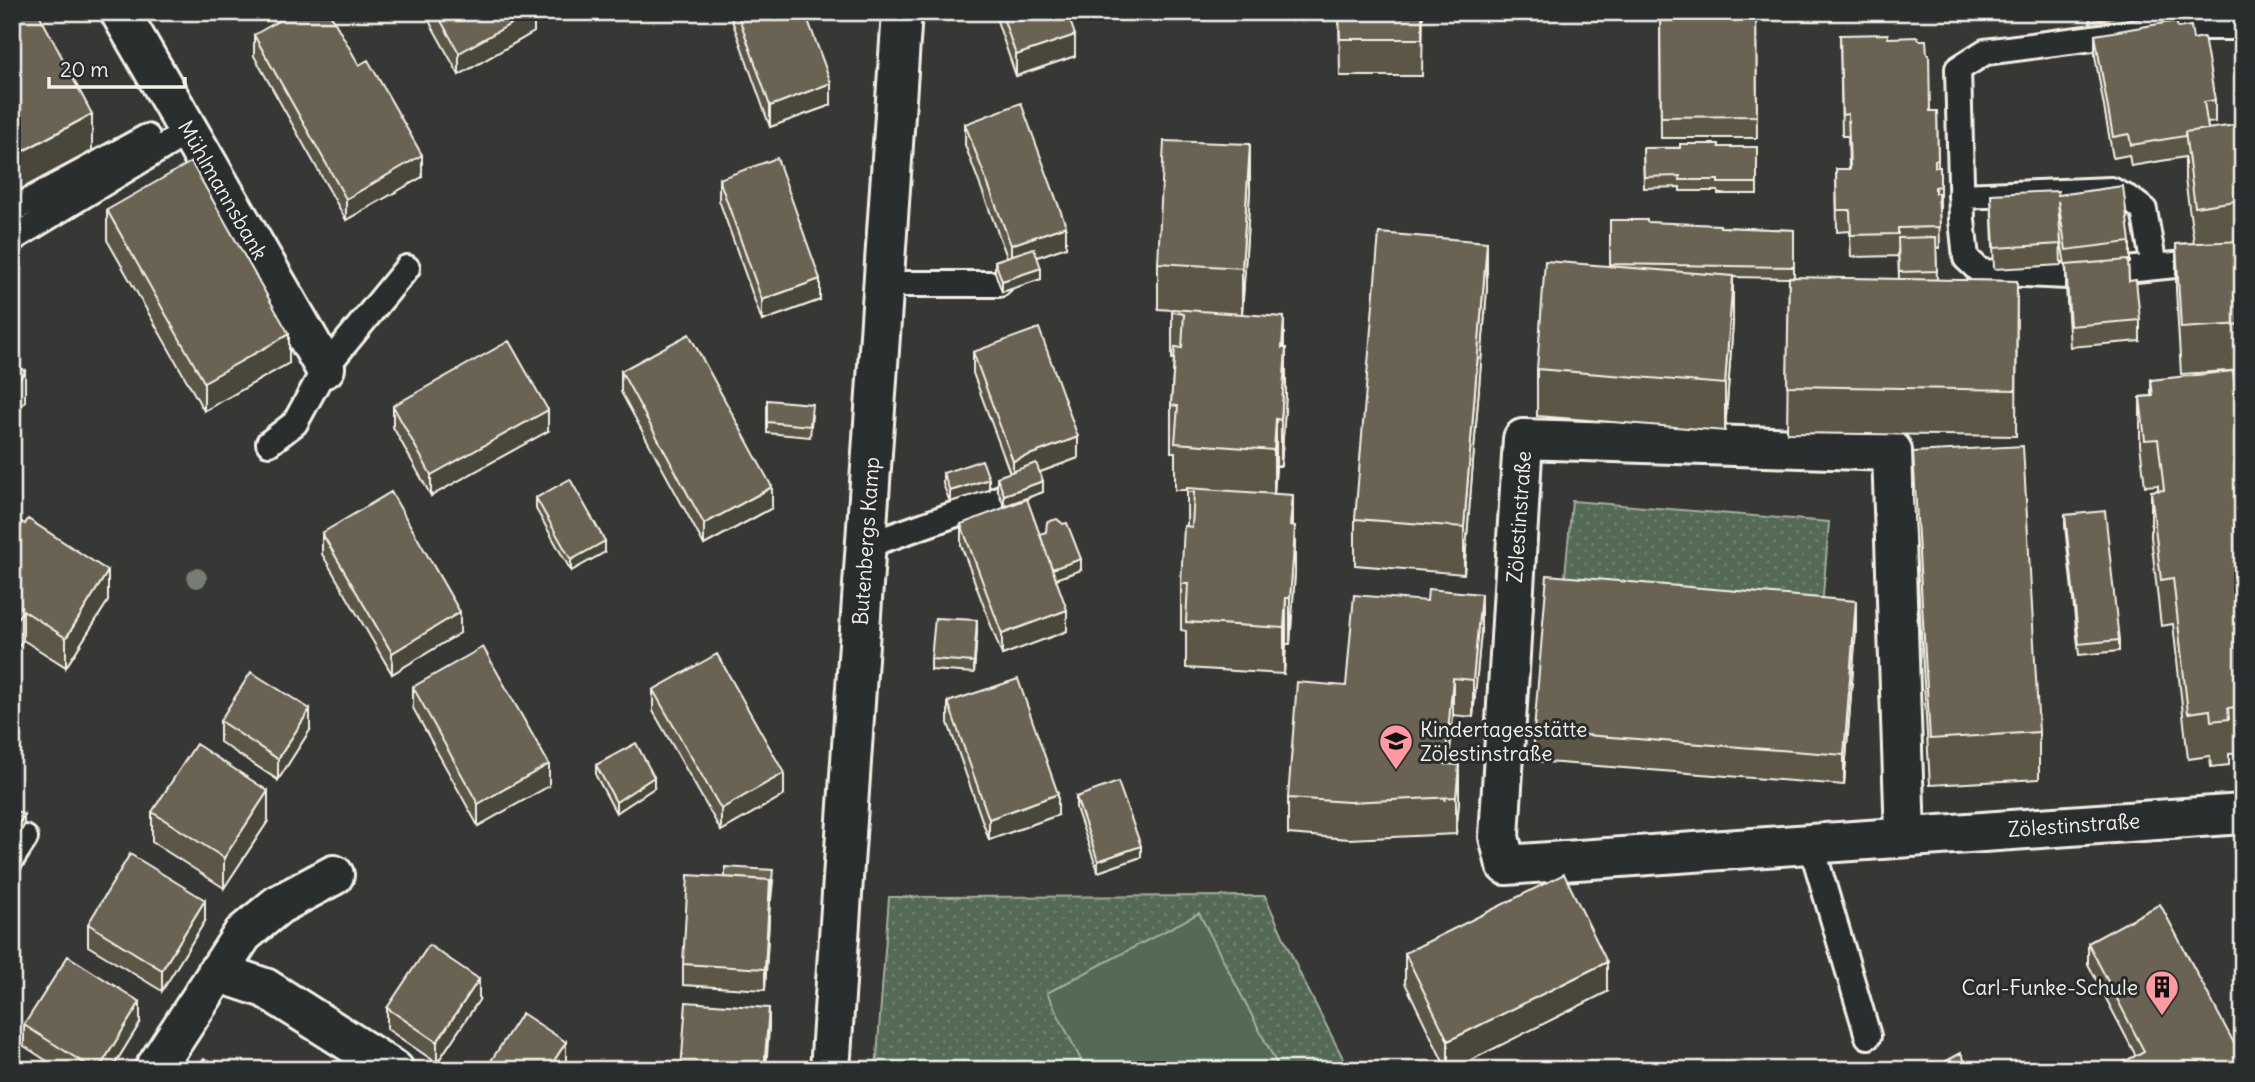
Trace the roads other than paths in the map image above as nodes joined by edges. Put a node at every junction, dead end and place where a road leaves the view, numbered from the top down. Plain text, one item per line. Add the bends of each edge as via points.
1 (120, 12) edge
2 (902, 12) edge
3 (2243, 27) edge
4 (185, 125) junction
5 (1961, 196) junction
6 (12, 210) edge
7 (12, 239) edge
8 (2243, 258) edge
9 (2154, 267) junction
10 (407, 268) dead end
11 (884, 284) junction
12 (999, 284) edge
13 (325, 368) junction
14 (269, 443) dead end
15 (1001, 498) edge
16 (866, 546) junction
17 (2243, 814) edge
18 (1905, 837) junction
19 (1811, 844) junction
20 (334, 876) dead end
21 (217, 972) junction
22 (1868, 1036) dead end
23 (154, 1070) edge
24 (394, 1070) edge
25 (830, 1070) edge

1 - 4 street, Mühlmannsbank
2 - 11 street, Butenbergs Kamp
3 - 5 lane via 2178,27 1984,52 1958,69
4 - 6 lane
4 - 7 lane
4 - 13 street, Mühlmannsbank
5 - 9 lane via 2111,190 2144,209
5 - 9 lane via 1966,258 1981,272 2068,276
8 - 9 lane
10 - 13 lane
11 - 12 lane
11 - 16 street, Butenbergs Kamp
13 - 14 lane via 295,423
15 - 16 lane
16 - 25 street, Butenbergs Kamp
17 - 18 street, Zölestinstraße
18 - 19 street, Zölestinstraße
18 - 19 street, Zölestinstraße via 1892,451 1524,439 1499,837 1506,865
19 - 22 lane
20 - 21 street via 278,905 243,934
21 - 23 street
21 - 24 street via 265,988

